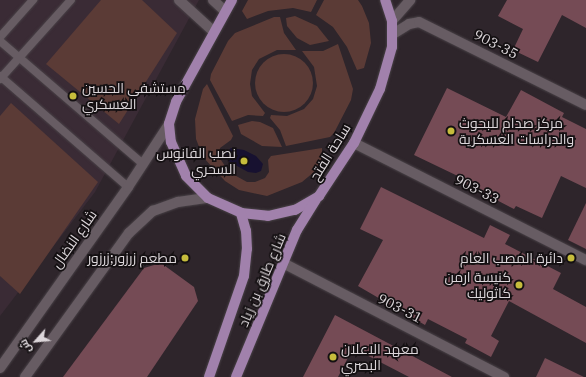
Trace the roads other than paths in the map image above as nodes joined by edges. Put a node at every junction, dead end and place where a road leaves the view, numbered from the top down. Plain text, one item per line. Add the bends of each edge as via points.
1 (33, 0) edge
2 (71, 0) edge
3 (179, 0) edge
4 (213, 0) edge
5 (232, 0) edge
6 (385, 0) edge
7 (410, 0) edge
8 (225, 11) junction
9 (392, 21) junction
10 (213, 31) junction
11 (393, 34) junction
12 (0, 37) edge
13 (0, 41) edge
14 (19, 57) junction
15 (0, 77) edge
16 (586, 105) edge
17 (169, 124) junction
18 (354, 144) junction
19 (143, 164) junction
20 (128, 187) junction
21 (319, 196) junction
22 (208, 198) junction
23 (241, 213) junction
24 (586, 260) edge
25 (283, 263) junction
26 (1, 363) edge
27 (25, 377) edge
28 (209, 377) edge
29 (236, 377) edge
30 (504, 377) edge

1 - 12 lane
2 - 14 lane
3 - 10 street
4 - 8 street
5 - 8 main road
6 - 9 main road, ساحة الفتح
7 - 9 street
8 - 10 main road
9 - 11 main road, ساحة الفتح
10 - 17 main road via 176,102
11 - 16 street, 903-35 via 409,24 419,22
11 - 18 main road, ساحة الفتح via 380,89
13 - 14 lane
14 - 15 lane
14 - 19 lane
15 - 20 lane
17 - 19 street, شارع النضال
17 - 22 main road, ساحة الفتح via 177,160 186,176
18 - 21 main road, ساحة الفتح
18 - 24 street, 903-33
19 - 20 street, شارع النضال
20 - 26 street, شارع النضال
21 - 23 main road, ساحة الفتح via 295,210 282,214 254,216
21 - 25 main road, شارع طارق بن زياد via 297,230
22 - 23 main road, ساحة الفتح
22 - 27 street via 178,202 153,211 129,233
23 - 28 main road, شارع طارق بن زياد via 247,249 244,276
25 - 29 main road, شارع طارق بن زياد
25 - 30 street, 903-31

